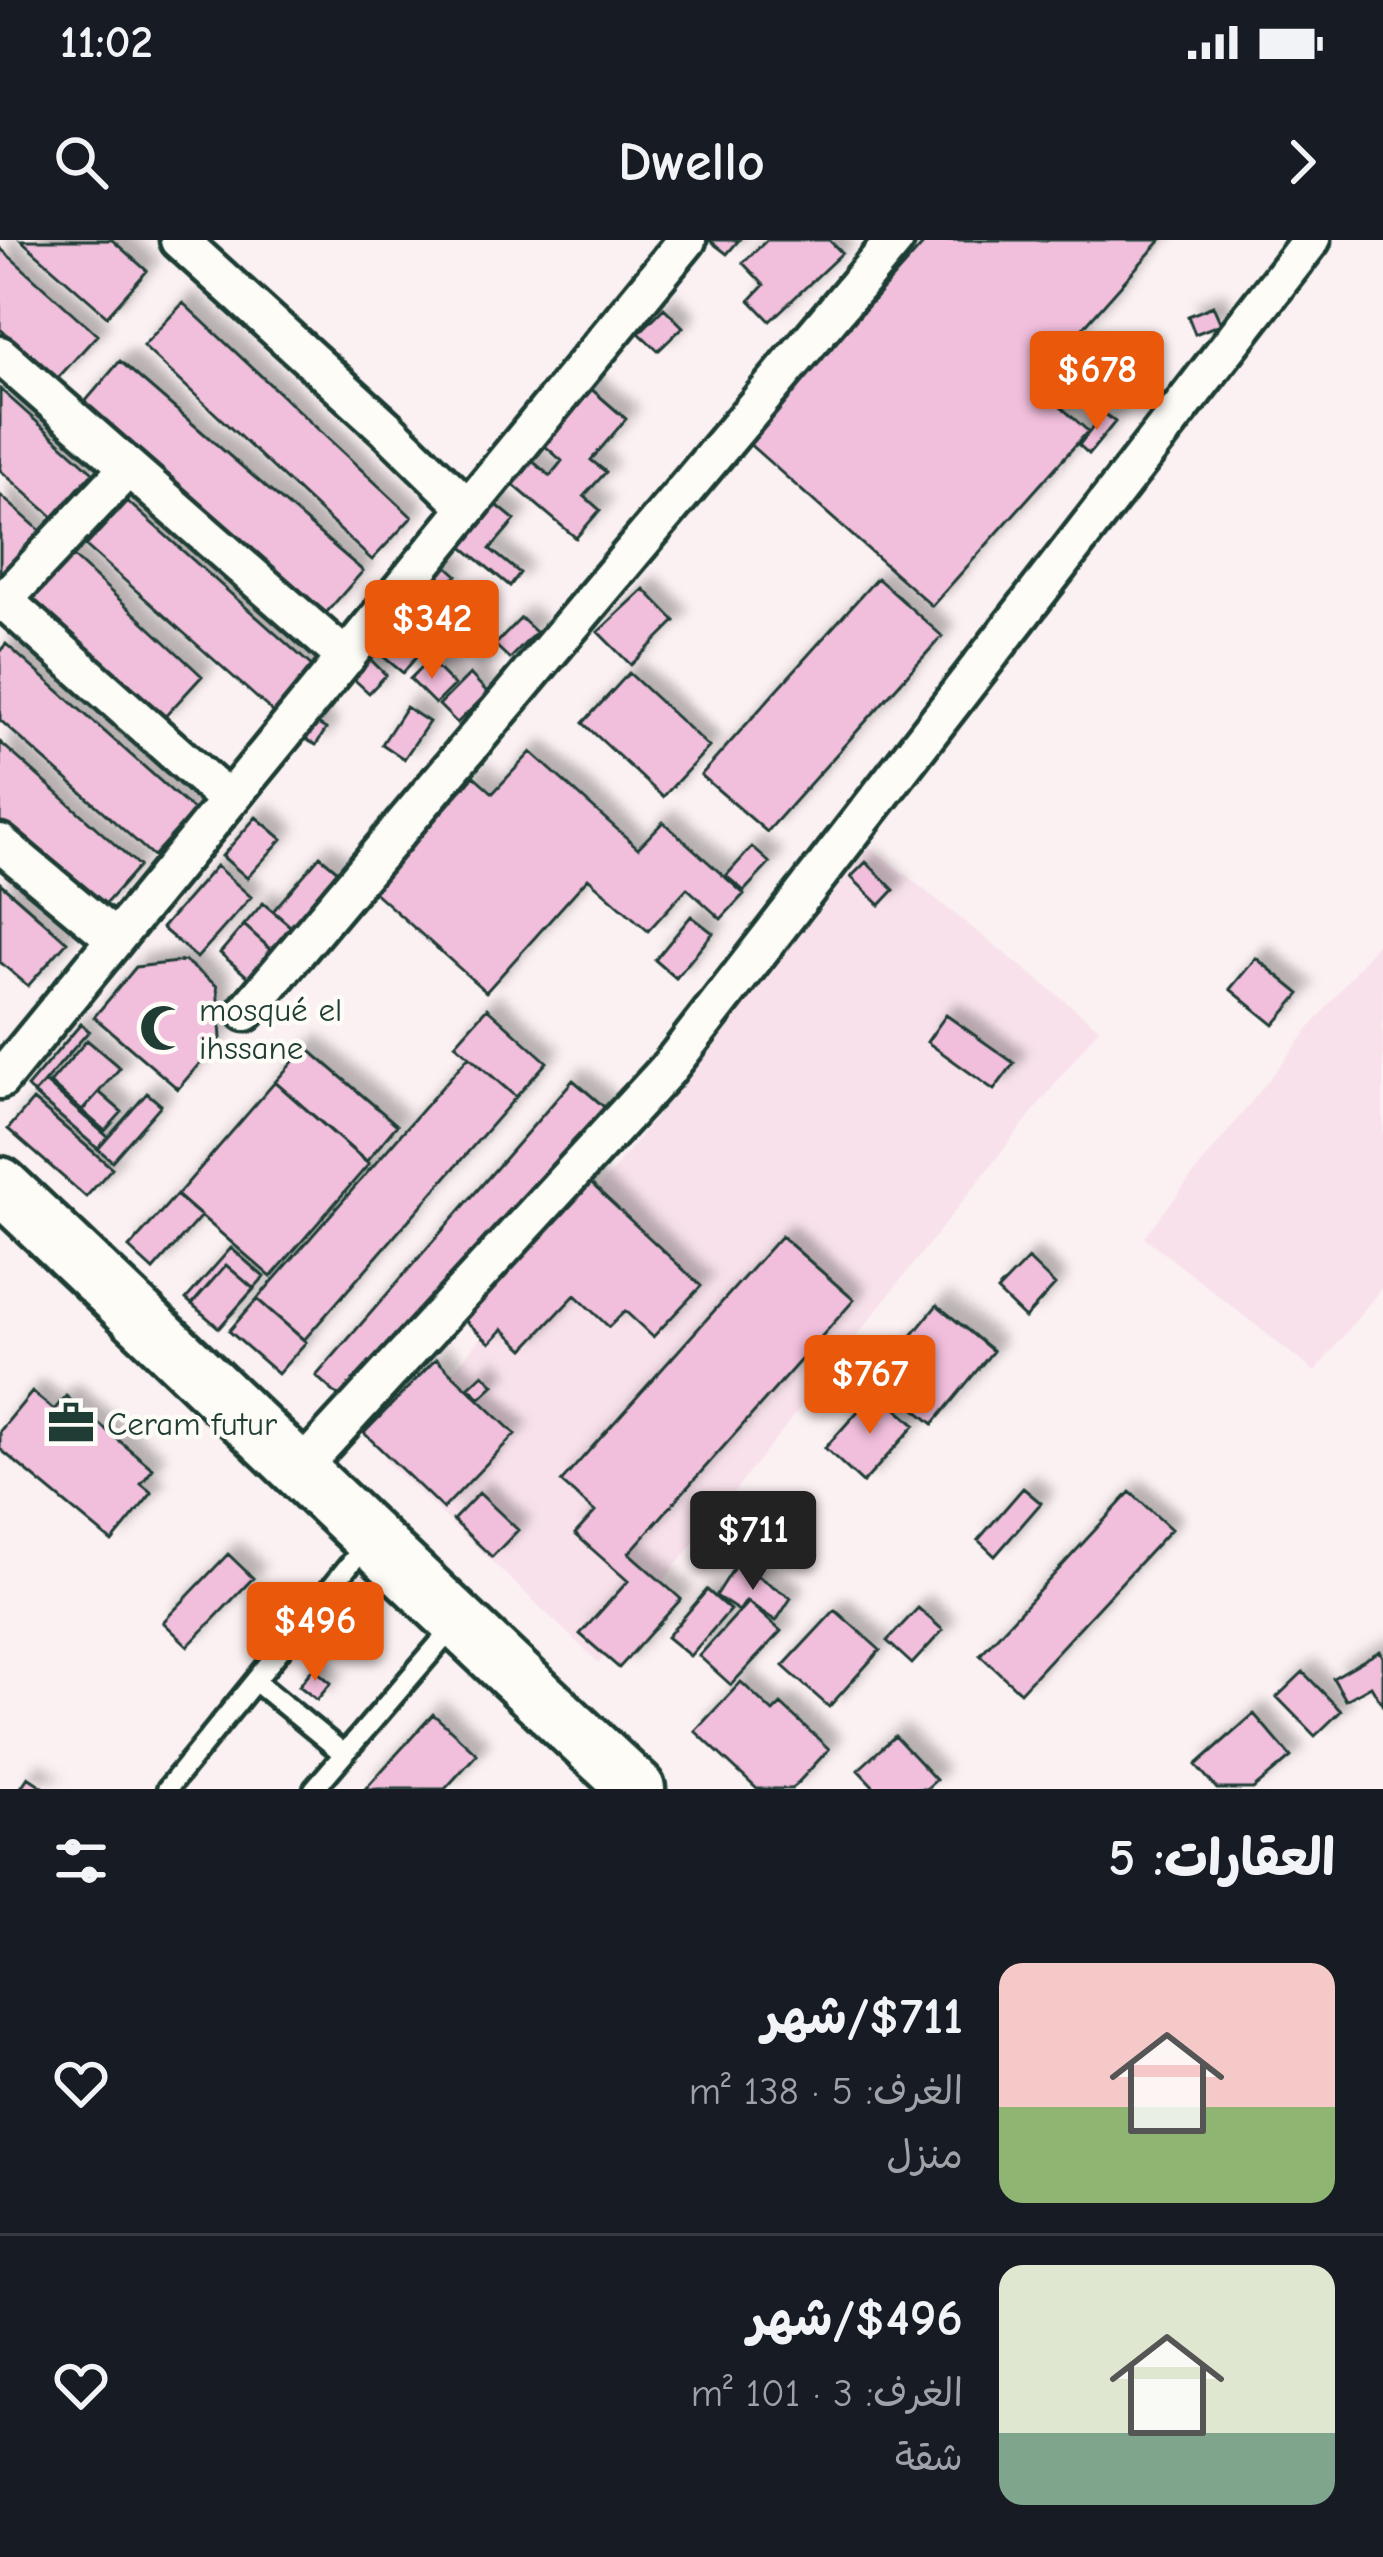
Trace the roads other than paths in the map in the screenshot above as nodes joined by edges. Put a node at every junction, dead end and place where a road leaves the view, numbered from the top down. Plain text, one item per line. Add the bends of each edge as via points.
1 (179, 240) edge
2 (687, 240) edge
3 (895, 240) edge
4 (1311, 240) edge
5 (0, 355) edge
6 (128, 468) junction
7 (468, 508) junction
8 (1, 600) edge
9 (346, 658) junction
10 (226, 799) junction
11 (0, 843) edge
12 (114, 938) junction
13 (246, 1012) dead end
14 (0, 1080) edge
15 (0, 1185) edge
16 (301, 1468) junction
17 (371, 1538) junction
18 (457, 1622) junction
19 (255, 1681) junction
20 (344, 1754) junction
21 (167, 1789) edge
22 (314, 1789) edge
23 (638, 1789) edge

1 - 7 street
2 - 7 street
3 - 13 street
4 - 16 street via 668,1070
5 - 6 street
6 - 8 street
6 - 9 street
7 - 9 street
8 - 10 street
9 - 10 street
10 - 12 street
11 - 12 street
12 - 14 street
15 - 16 main road
16 - 17 main road
17 - 18 main road
17 - 19 lane
18 - 20 lane
18 - 23 main road
19 - 20 lane
19 - 21 lane
20 - 22 lane

